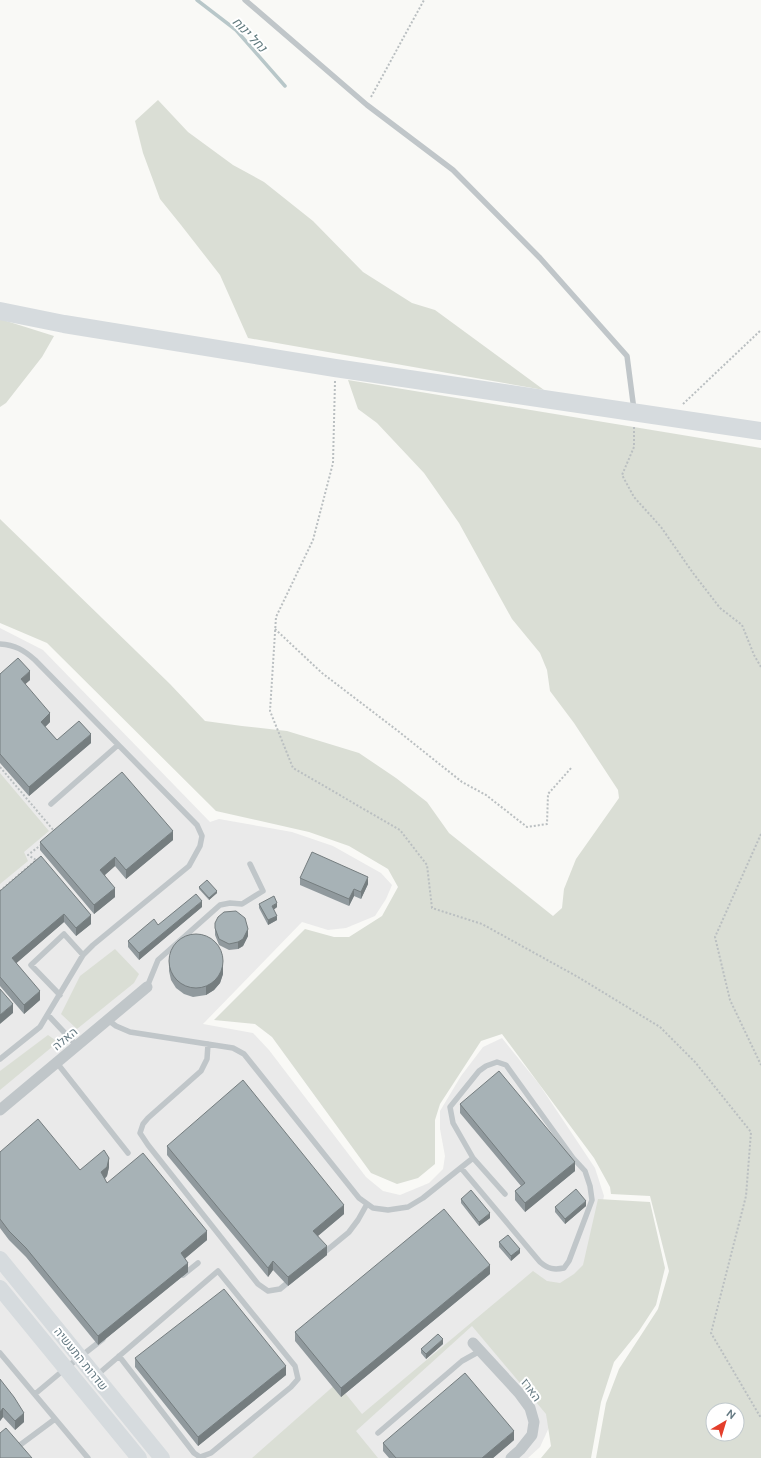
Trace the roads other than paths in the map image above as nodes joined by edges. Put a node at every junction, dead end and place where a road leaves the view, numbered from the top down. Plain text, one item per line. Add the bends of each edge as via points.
1 (245, 0) edge
2 (0, 311) edge
3 (634, 412) junction
4 (761, 431) edge
5 (0, 644) edge
6 (118, 745) junction
7 (51, 804) dead end
8 (250, 864) dead end
9 (83, 955) junction
10 (147, 987) joint
11 (60, 995) junction
12 (48, 1015) junction
13 (108, 1020) junction
14 (208, 1044) junction
15 (77, 1046) junction
16 (0, 1060) edge
17 (57, 1063) junction
18 (0, 1110) edge
19 (128, 1153) dead end
20 (473, 1158) junction
21 (461, 1168) junction
22 (505, 1194) dead end
23 (367, 1204) junction
24 (0, 1259) edge
25 (314, 1260) edge
26 (198, 1264) dead end
27 (297, 1274) edge
28 (179, 1278) edge
29 (0, 1288) edge
30 (111, 1333) edge
31 (476, 1347) joint
32 (0, 1352) edge
33 (119, 1356) junction
34 (80, 1358) junction
35 (66, 1368) junction
36 (95, 1376) junction
37 (35, 1394) junction
38 (55, 1419) junction
39 (378, 1433) dead end
40 (16, 1448) edge
41 (88, 1458) edge
42 (139, 1458) edge
43 (162, 1458) edge
44 (511, 1458) edge

1 - 3 lane via 367,105 453,170 540,258 627,356
2 - 3 main road via 64,324 335,368
3 - 4 main road
5 - 6 lane via 24,650
6 - 7 lane
6 - 9 lane via 197,825 202,836 200,846 189,866
8 - 10 lane via 263,891 242,904 230,902 220,905 158,960
9 - 11 lane
9 - 11 lane via 64,934 31,965
10 - 13 street, האלה
11 - 12 lane
12 - 15 lane
12 - 16 lane via 40,1027
13 - 14 lane via 130,1032
13 - 15 street, האלה
14 - 23 lane via 233,1048 244,1054 359,1198
14 - 27 lane via 207,1059 201,1070 148,1118 140,1133 258,1284 268,1291 280,1288
15 - 17 street, האלה
17 - 18 street, האלה
17 - 19 lane
20 - 21 lane
20 - 21 lane via 453,1123 450,1107 479,1071 497,1062 506,1065 585,1171 588,1179 592,1200 564,1268 546,1268
20 - 22 lane
21 - 23 lane via 408,1207 388,1210 373,1208
23 - 25 lane via 349,1232
24 - 34 street, שדרות התעשיה
26 - 28 lane
29 - 35 street, שדרות התעשיה
30 - 34 lane
31 - 39 lane
31 - 44 street, הארז via 530,1408 534,1422 532,1435
32 - 37 lane
33 - 33 lane via 218,1271 295,1366 298,1379 211,1453 200,1457 194,1453
33 - 36 lane
34 - 35 lane
34 - 36 street, שדרות התעשיה
35 - 37 lane
35 - 42 street, שדרות התעשיה
36 - 43 street, שדרות התעשיה
37 - 38 lane
38 - 40 lane
38 - 41 lane

